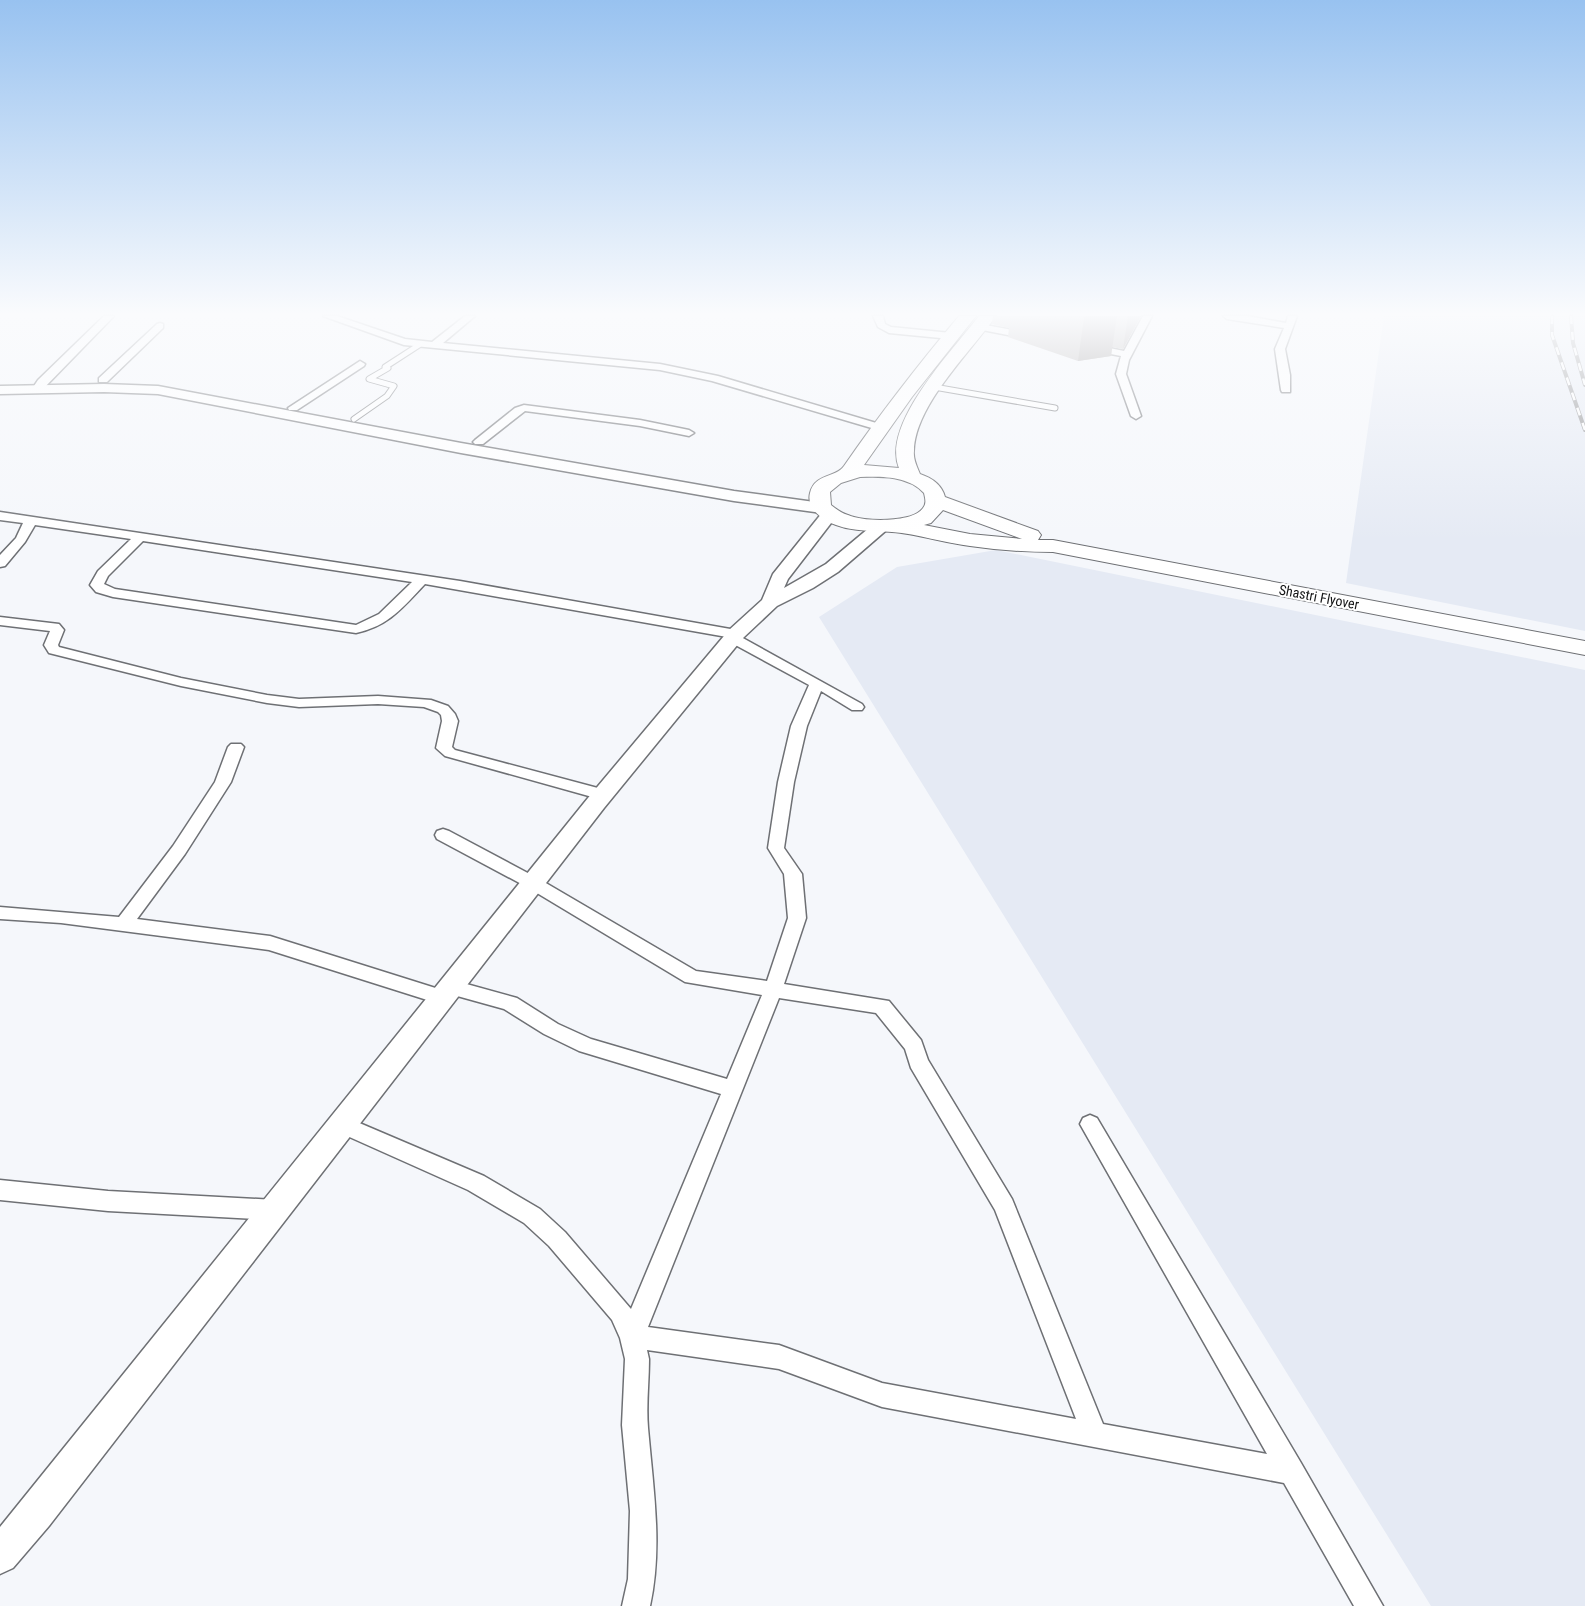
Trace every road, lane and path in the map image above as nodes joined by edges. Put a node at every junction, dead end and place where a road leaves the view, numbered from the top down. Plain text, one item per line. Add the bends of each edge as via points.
1 (163, 391) edge
2 (200, 391) edge
3 (319, 391) edge
4 (391, 391) edge
5 (757, 391) edge
6 (907, 391) edge
7 (931, 391) edge
8 (957, 391) edge
9 (1127, 391) edge
10 (293, 408) junction
11 (1055, 408) dead end
12 (1136, 416) dead end
13 (354, 419) junction
14 (879, 428) junction
15 (689, 433) dead end
16 (479, 442) junction
17 (848, 474) junction
18 (912, 477) junction
19 (936, 501) junction
20 (824, 506) junction
21 (0, 516) edge
22 (30, 522) junction
23 (888, 526) junction
24 (140, 537) junction
25 (1053, 546) junction
26 (0, 563) edge
27 (422, 580) junction
28 (770, 602) junction
29 (0, 621) edge
30 (734, 636) junction
31 (1585, 648) edge
32 (817, 683) junction
33 (857, 708) dead end
34 (236, 747) dead end
35 (603, 795) junction
36 (443, 835) dead end
37 (533, 883) junction
38 (2, 915) edge
39 (124, 924) junction
40 (773, 990) junction
41 (447, 992) junction
42 (733, 1089) junction
43 (1090, 1124) dead end
44 (342, 1125) junction
45 (0, 1190) edge
46 (275, 1210) junction
47 (632, 1336) junction
48 (1095, 1435) junction
49 (1292, 1472) junction
50 (0, 1555) edge
51 (636, 1606) edge
52 (1369, 1606) edge

1 - 20 street via 734,496
2 - 10 street
3 - 10 street
4 - 13 lane
5 - 14 street
6 - 14 highway
7 - 18 highway via 906,434 904,451
8 - 11 lane
9 - 12 street
10 - 13 street
13 - 16 street
14 - 17 highway
15 - 16 street via 524,408
16 - 20 street via 727,482
17 - 18 highway via 887,471
17 - 20 highway via 828,482
18 - 19 highway via 930,488
19 - 23 highway via 934,508 920,519
19 - 25 highway via 1045,540
20 - 23 highway via 853,524
20 - 28 street via 778,578
21 - 22 street
22 - 24 street
22 - 26 street via 21,540
23 - 25 highway via 970,540
23 - 28 street via 832,568
24 - 27 street
24 - 27 street via 103,574 97,585 100,589 356,629 374,625 383,619
25 - 31 highway, Shastri Flyover
27 - 30 street
28 - 30 street
29 - 35 street via 54,626 57,630 51,648 54,650 181,682 299,702 426,702 448,714 450,722 444,748 450,753
30 - 32 street
30 - 35 street
32 - 33 street
32 - 40 street via 799,726 776,848 793,874 797,918
34 - 39 street via 223,782
35 - 37 street
36 - 37 street
37 - 40 street via 692,978
37 - 41 street
38 - 39 street via 61,916
39 - 41 street via 270,943
40 - 42 street
40 - 48 street via 882,1006 914,1046 918,1062 1004,1206
41 - 42 street via 510,1003 551,1029 586,1045
41 - 44 street
42 - 47 street
43 - 49 street
44 - 46 street
44 - 47 street via 476,1182 532,1216 557,1239 620,1312
45 - 46 street via 108,1201
46 - 50 street
47 - 48 street via 779,1357 882,1395
47 - 51 street via 637,1359 635,1425 643,1511 642,1579
48 - 49 street
49 - 52 street

